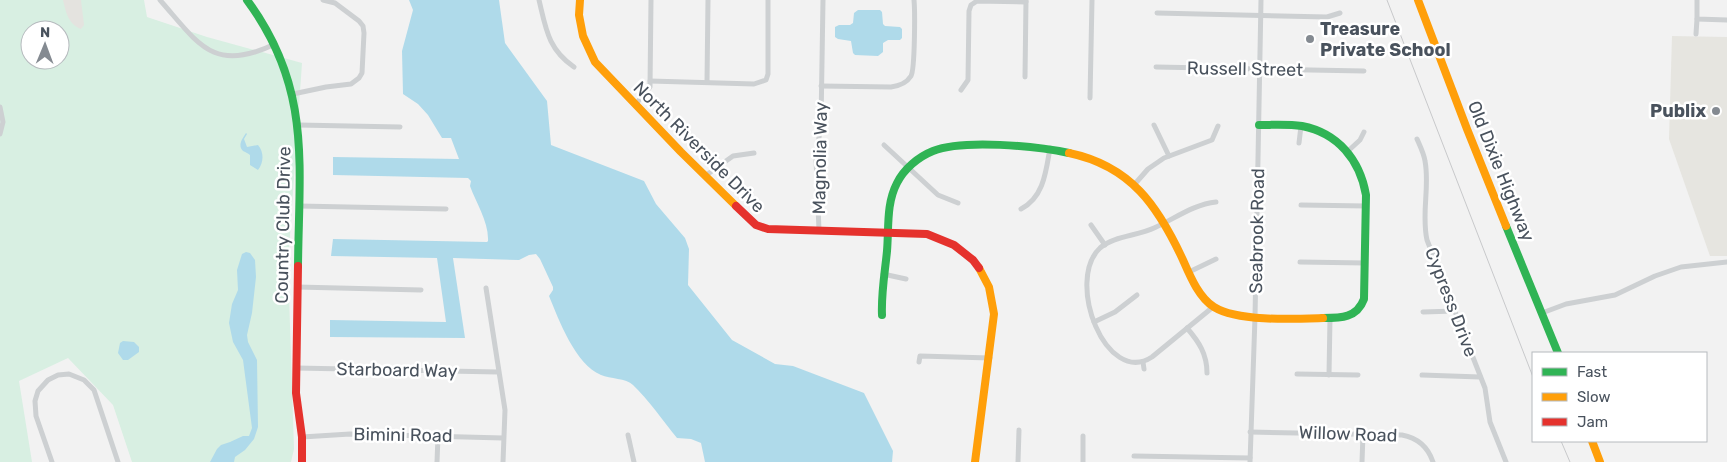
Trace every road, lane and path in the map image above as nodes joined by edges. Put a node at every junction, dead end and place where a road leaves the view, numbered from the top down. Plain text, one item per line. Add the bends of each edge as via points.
1 (160, 0) edge
2 (247, 0) edge
3 (323, 0) edge
4 (539, 0) edge
5 (580, 0) edge
6 (650, 0) edge
7 (708, 0) edge
8 (768, 0) edge
9 (822, 0) edge
10 (914, 0) edge
11 (1092, 0) edge
12 (1261, 0) edge
13 (1418, 0) edge
14 (1697, 0) edge
15 (1026, 1) edge
16 (1158, 13) dead end
17 (1340, 13) dead end
18 (1261, 15) junction
19 (1697, 19) junction
20 (1727, 20) edge
21 (1696, 34) dead end
22 (275, 44) junction
23 (574, 67) dead end
24 (1156, 68) dead end
25 (1260, 70) junction
26 (1364, 71) dead end
27 (1025, 77) dead end
28 (650, 81) junction
29 (707, 82) junction
30 (821, 86) junction
31 (961, 90) dead end
32 (293, 94) junction
33 (1090, 98) dead end
34 (635, 105) junction
35 (0, 107) edge
36 (298, 125) junction
37 (1154, 125) dead end
38 (1259, 125) junction
39 (1218, 126) dead end
40 (1301, 126) junction
41 (400, 127) dead end
42 (1364, 132) dead end
43 (0, 134) edge
44 (1417, 139) dead end
45 (1299, 143) dead end
46 (884, 145) dead end
47 (1050, 148) junction
48 (1347, 152) junction
49 (754, 153) dead end
50 (1169, 156) junction
51 (908, 168) junction
52 (705, 176) junction
53 (1134, 185) junction
54 (1431, 192) dead end
55 (1216, 202) dead end
56 (958, 203) dead end
57 (1301, 205) dead end
58 (299, 206) junction
59 (1366, 206) junction
60 (1426, 207) junction
61 (446, 209) dead end
62 (1021, 209) dead end
63 (1165, 223) junction
64 (1091, 225) dead end
65 (819, 230) junction
66 (888, 232) junction
67 (1105, 245) junction
68 (1216, 259) dead end
69 (1300, 262) dead end
70 (1727, 262) edge
71 (1365, 263) junction
72 (1189, 272) junction
73 (883, 274) junction
74 (906, 279) dead end
75 (298, 287) junction
76 (486, 288) dead end
77 (421, 290) dead end
78 (1137, 295) dead end
79 (1213, 307) junction
80 (1455, 311) junction
81 (1423, 312) dead end
82 (1542, 312) junction
83 (882, 315) dead end
84 (1255, 317) junction
85 (1330, 318) junction
86 (1094, 322) junction
87 (1187, 328) junction
88 (1558, 352) edge
89 (990, 358) junction
90 (919, 362) dead end
91 (1143, 362) junction
92 (296, 368) junction
93 (1144, 369) dead end
94 (498, 372) junction
95 (1207, 372) dead end
96 (1297, 374) dead end
97 (1329, 375) junction
98 (1358, 376) dead end
99 (1422, 376) dead end
100 (1480, 377) junction
101 (1019, 430) dead end
102 (1250, 432) junction
103 (1363, 434) junction
104 (628, 435) dead end
105 (438, 436) junction
106 (1083, 436) dead end
107 (302, 437) junction
108 (503, 438) junction
109 (1592, 442) edge
110 (1134, 456) dead end
111 (1250, 460) edge
112 (52, 462) edge
113 (118, 462) edge
114 (302, 462) edge
115 (437, 462) edge
116 (503, 462) edge
117 (634, 462) edge
118 (975, 462) edge
119 (1018, 462) edge
120 (1082, 462) edge
121 (1362, 462) edge
122 (1433, 462) edge
123 (1506, 462) edge
124 (1600, 462) edge

1 - 22 street via 194,39 214,52 244,56
2 - 22 street, Country Club Drive
3 - 32 street via 335,3 363,26 362,73 350,84
4 - 23 street via 550,42
5 - 34 street, North Riverside Drive via 580,26 591,56
6 - 28 street
7 - 29 street
8 - 29 street via 766,80 754,84
9 - 30 street, Magnolia Way
10 - 30 street, Magnolia Way via 913,72 906,82 891,87
11 - 33 street
12 - 18 street, Seabrook Road
13 - 82 street, Old Dixie Highway
14 - 19 street
15 - 27 street
15 - 31 street via 977,1 971,5 968,80
16 - 18 street
17 - 18 street via 1326,17
18 - 25 street, Seabrook Road
19 - 20 street
19 - 21 street
22 - 32 street, Country Club Drive
24 - 25 street, Russell Street
25 - 26 street, Russell Street
25 - 38 street, Seabrook Road
28 - 29 street
28 - 34 street via 650,87
30 - 65 street, Magnolia Way via 821,123 816,159
32 - 36 street, Country Club Drive
34 - 52 street, North Riverside Drive
35 - 43 street via 3,122
36 - 41 street
36 - 58 street, Country Club Drive
37 - 50 street
38 - 40 street
38 - 84 street, Seabrook Road
39 - 50 street via 1209,141
40 - 45 street
40 - 48 street via 1326,135
42 - 48 street
44 - 60 street, Cypress Drive via 1426,168
46 - 51 street
47 - 51 street via 951,146 926,154
47 - 53 street via 1090,159
47 - 62 street via 1040,191
48 - 59 street via 1363,178
49 - 52 street via 733,156
50 - 53 street via 1148,169
51 - 56 street via 938,195
51 - 66 street via 892,196
52 - 65 street, North Riverside Drive via 759,227
53 - 63 street via 1154,205
54 - 60 street
55 - 63 street via 1205,203
57 - 59 street
58 - 61 street
58 - 75 street, Country Club Drive
59 - 71 street
60 - 80 street, Cypress Drive via 1427,240
63 - 67 street
63 - 72 street
64 - 67 street
65 - 66 street, North Riverside Drive
66 - 73 street
66 - 89 street, North Riverside Drive via 941,238 960,248 977,266 989,287 993,303
67 - 86 street via 1094,257 1087,278 1088,302
68 - 72 street
69 - 71 street
70 - 82 street via 1681,268 1615,295
71 - 85 street via 1361,306 1345,318
72 - 79 street via 1203,298
73 - 74 street
73 - 83 street
75 - 77 street
75 - 92 street, Country Club Drive
76 - 94 street
78 - 86 street
79 - 84 street via 1231,315
79 - 87 street
80 - 81 street
80 - 100 street, Cypress Drive
82 - 88 street, Old Dixie Highway
84 - 85 street
84 - 102 street, Seabrook Road
85 - 97 street
86 - 91 street via 1106,344 1119,356 1128,361
87 - 91 street
87 - 95 street via 1201,347
89 - 90 street via 920,356
89 - 118 street, North Riverside Drive
91 - 93 street
92 - 94 street, Starboard Way
92 - 107 street, Country Club Drive
94 - 108 street via 505,410
96 - 97 street
97 - 98 street
99 - 100 street
100 - 123 street, Cypress Drive via 1490,422
101 - 119 street
102 - 103 street, Willow Road
102 - 111 street, Seabrook Road
103 - 121 street
103 - 122 street, Willow Road via 1410,437 1423,445
104 - 117 street
105 - 107 street, Bimini Road via 350,434
105 - 108 street, Bimini Road
105 - 115 street
106 - 120 street
107 - 114 street, Country Club Drive
108 - 116 street
109 - 124 street
110 - 111 street
112 - 113 street via 35,409 42,385 61,375 72,375 92,387

